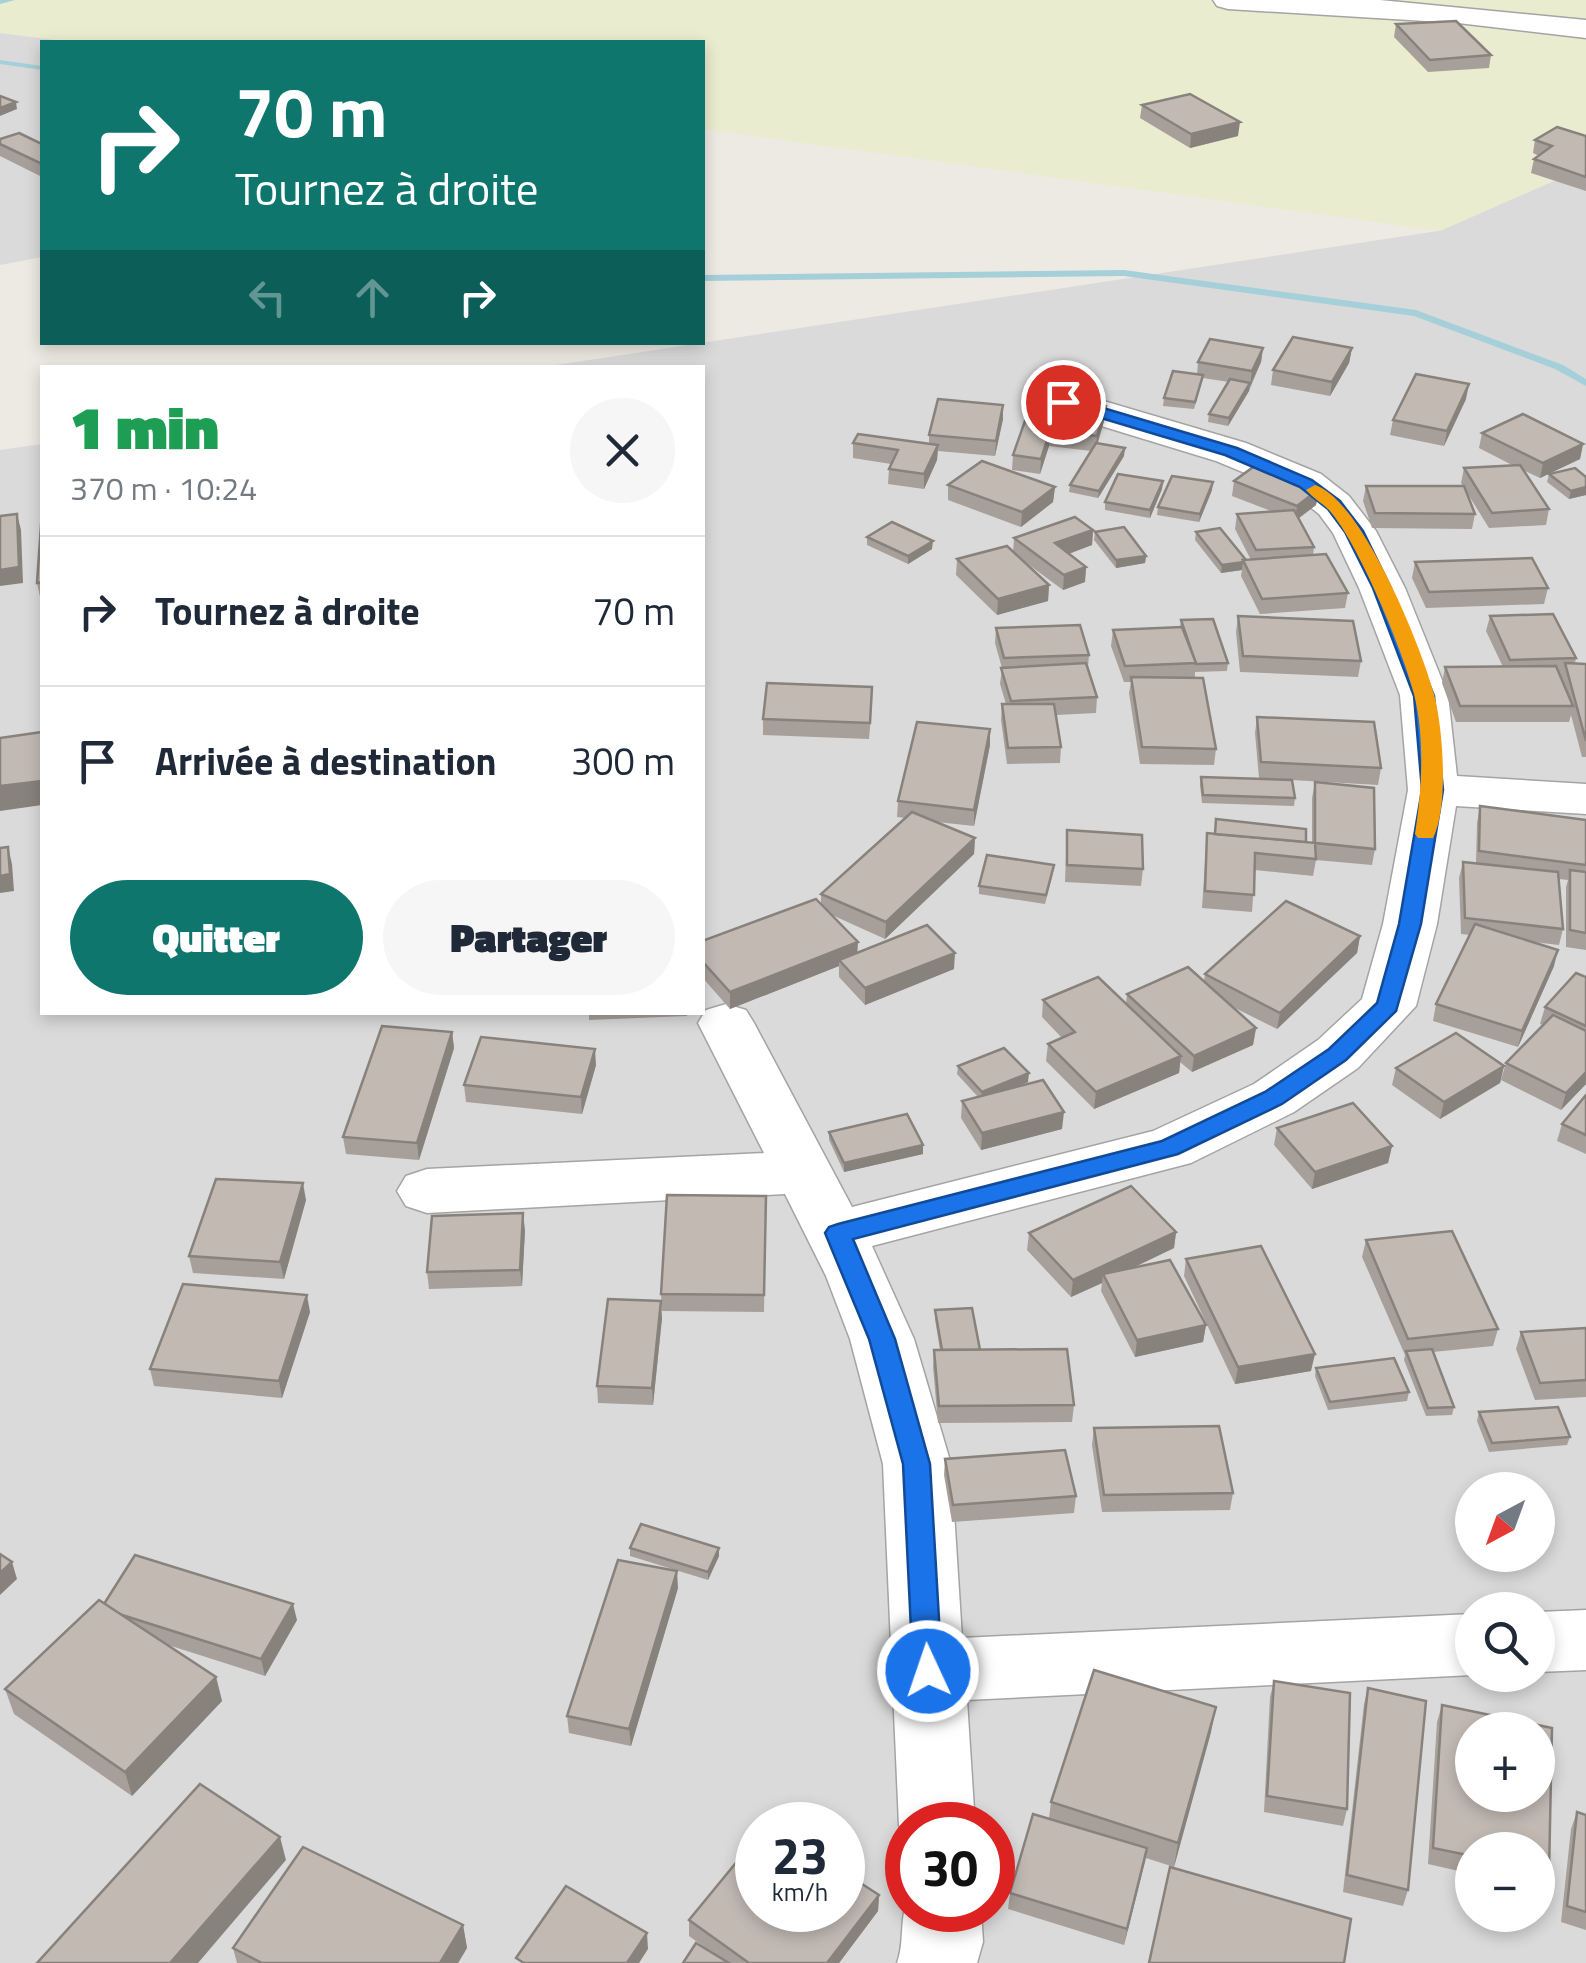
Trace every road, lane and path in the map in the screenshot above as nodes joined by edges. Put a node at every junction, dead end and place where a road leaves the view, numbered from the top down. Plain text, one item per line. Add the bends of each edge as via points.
1 (1228, 0) edge
2 (1451, 7) edge
3 (1586, 29) edge
4 (1063, 402) edge
5 (1433, 790) junction
6 (1586, 800) edge
7 (726, 1023) dead end
8 (806, 1172) junction
9 (428, 1191) dead end
10 (838, 1233) junction
11 (1586, 1640) edge
12 (1555, 1641) edge
13 (1455, 1646) edge
14 (928, 1671) junction
15 (936, 1802) edge
16 (943, 1932) edge
17 (937, 1963) edge

1 - 2 street
2 - 3 street
4 - 5 street via 1231,452 1306,484 1334,505 1382,588 1424,696
5 - 6 street
5 - 10 street via 1388,1006 1338,1054 1274,1098 1170,1148
7 - 8 street
8 - 9 street
8 - 10 street
10 - 14 street via 882,1339 916,1464
11 - 12 street
13 - 14 street
14 - 15 street
16 - 17 street

